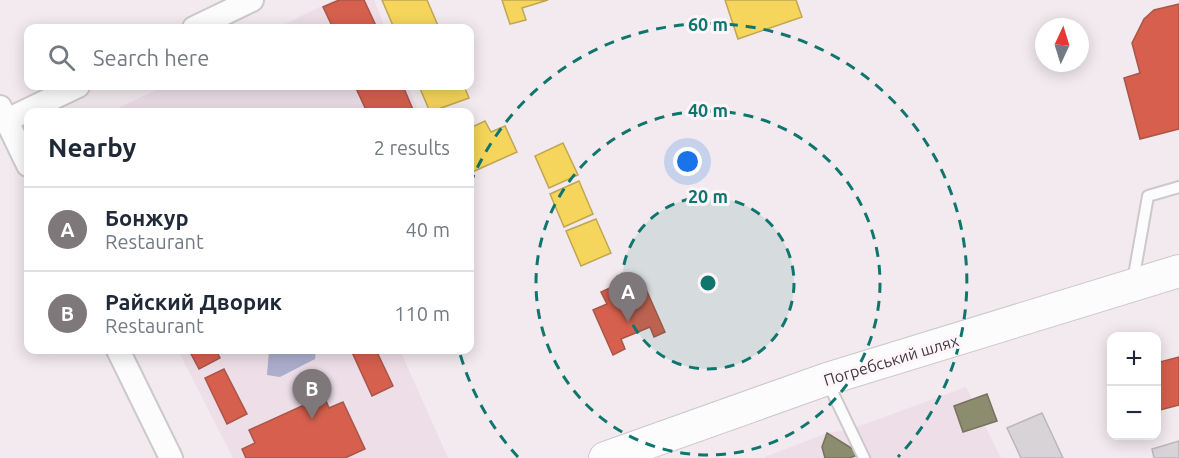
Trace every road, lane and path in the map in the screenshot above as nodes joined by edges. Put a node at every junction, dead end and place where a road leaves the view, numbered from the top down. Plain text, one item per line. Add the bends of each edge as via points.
1 (252, 0) edge
2 (202, 24) edge
3 (67, 90) edge
4 (3, 114) edge
5 (24, 157) edge
6 (1179, 187) edge
7 (1179, 272) edge
8 (1133, 285) junction
9 (120, 354) edge
10 (827, 379) junction
11 (171, 458) edge
12 (605, 458) edge
13 (864, 458) edge

1 - 2 street
3 - 4 street
4 - 5 street
6 - 8 lane via 1148,196
7 - 8 main road, Погребський шлях
8 - 10 main road, Погребський шлях
9 - 11 street
10 - 12 main road, Погребський шлях
10 - 13 lane

